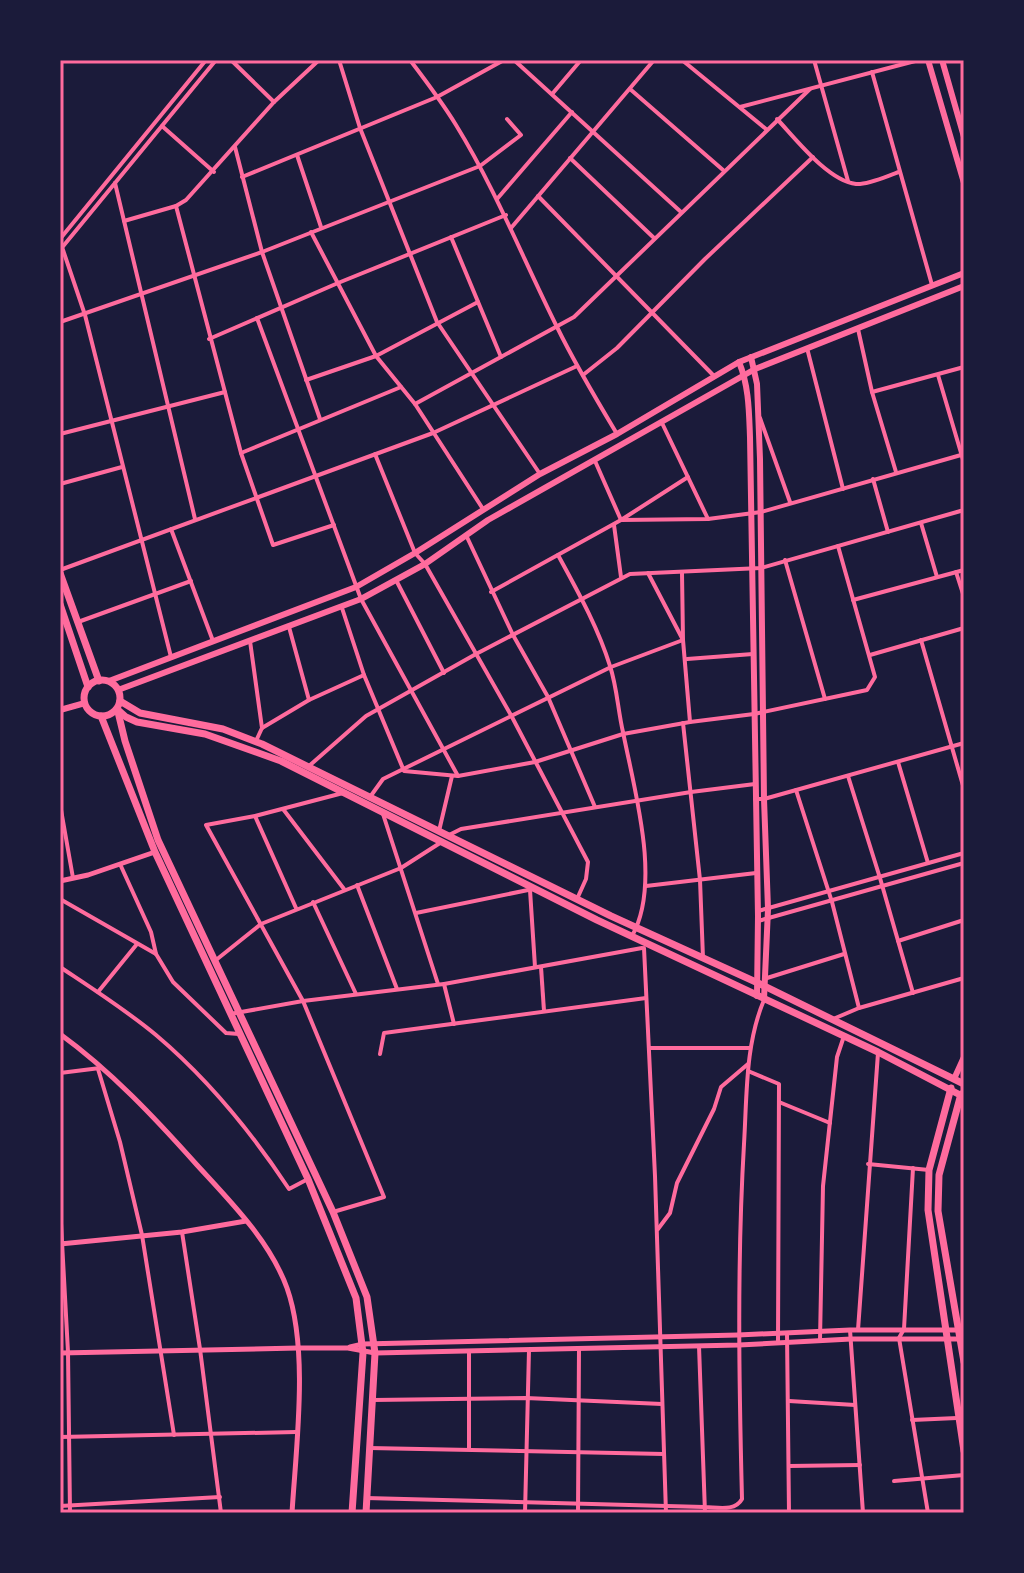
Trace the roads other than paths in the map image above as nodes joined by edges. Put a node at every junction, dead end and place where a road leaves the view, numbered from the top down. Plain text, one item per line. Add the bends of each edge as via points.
1 (206, 60) edge
2 (216, 60) edge
3 (231, 60) edge
4 (319, 60) edge
5 (339, 60) edge
6 (410, 60) edge
7 (504, 60) edge
8 (514, 60) edge
9 (581, 60) edge
10 (654, 60) edge
11 (682, 60) edge
12 (814, 60) edge
13 (919, 60) edge
14 (928, 60) edge
15 (942, 60) edge
16 (872, 72) junction
17 (822, 86) junction
18 (630, 89) junction
19 (810, 89) junction
20 (553, 93) junction
21 (437, 97) junction
22 (274, 102) junction
23 (740, 107) junction
24 (572, 112) junction
25 (507, 119) dead end
26 (777, 119) junction
27 (162, 126) junction
28 (360, 128) junction
29 (766, 129) junction
30 (594, 132) junction
31 (964, 137) edge
32 (235, 147) junction
33 (297, 155) junction
34 (813, 157) junction
35 (570, 158) junction
36 (480, 166) junction
37 (723, 170) junction
38 (214, 172) junction
39 (899, 172) junction
40 (242, 177) junction
41 (848, 181) junction
42 (115, 183) junction
43 (964, 183) edge
44 (538, 196) junction
45 (497, 199) junction
46 (389, 200) junction
47 (176, 206) junction
48 (681, 212) junction
49 (506, 215) junction
50 (124, 221) junction
51 (321, 227) junction
52 (511, 228) junction
53 (311, 232) junction
54 (451, 237) junction
55 (654, 238) junction
56 (60, 239) edge
57 (61, 249) edge
58 (262, 252) junction
59 (410, 255) junction
60 (964, 273) edge
61 (615, 276) junction
62 (195, 277) junction
63 (338, 283) junction
64 (932, 285) junction
65 (964, 286) edge
66 (141, 295) junction
67 (478, 302) junction
68 (280, 308) junction
69 (651, 312) junction
70 (862, 313) junction
71 (85, 315) junction
72 (257, 318) junction
73 (60, 322) edge
74 (437, 322) junction
75 (867, 325) junction
76 (556, 326) junction
77 (858, 329) junction
78 (816, 330) junction
79 (209, 339) junction
80 (822, 343) junction
81 (807, 348) junction
82 (376, 356) junction
83 (751, 357) junction
84 (501, 358) junction
85 (739, 362) junction
86 (577, 366) junction
87 (964, 367) edge
88 (755, 369) junction
89 (472, 374) junction
90 (744, 375) junction
91 (938, 375) junction
92 (582, 376) junction
93 (714, 376) junction
94 (305, 381) junction
95 (401, 387) junction
96 (225, 392) junction
97 (872, 392) junction
98 (415, 404) junction
99 (492, 404) junction
100 (167, 406) junction
101 (759, 413) junction
102 (320, 419) junction
103 (110, 421) junction
104 (661, 421) junction
105 (60, 426) edge
106 (298, 428) junction
107 (61, 433) edge
108 (433, 433) junction
109 (617, 434) junction
110 (241, 453) junction
111 (375, 454) junction
112 (961, 455) junction
113 (595, 461) junction
114 (964, 463) edge
115 (122, 467) junction
116 (896, 472) junction
117 (540, 474) junction
118 (317, 475) junction
119 (688, 477) junction
120 (873, 479) junction
121 (60, 484) edge
122 (843, 489) junction
123 (255, 497) junction
124 (790, 502) junction
125 (483, 509) junction
126 (964, 510) edge
127 (750, 512) junction
128 (761, 512) junction
129 (708, 519) junction
130 (195, 520) junction
131 (621, 520) junction
132 (921, 523) junction
133 (334, 525) junction
134 (614, 525) junction
135 (171, 529) junction
136 (888, 532) junction
137 (466, 535) junction
138 (141, 540) junction
139 (838, 546) junction
140 (415, 553) junction
141 (558, 555) junction
142 (785, 560) junction
143 (425, 564) junction
144 (751, 568) junction
145 (761, 568) junction
146 (964, 570) edge
147 (60, 571) edge
148 (956, 572) junction
149 (648, 573) junction
150 (682, 573) junction
151 (937, 577) junction
152 (621, 578) junction
153 (396, 580) junction
154 (191, 581) junction
155 (356, 587) junction
156 (491, 592) junction
157 (155, 594) junction
158 (964, 597) edge
159 (361, 599) junction
160 (582, 599) junction
161 (853, 600) junction
162 (60, 604) edge
163 (342, 608) junction
164 (78, 622) junction
165 (262, 623) junction
166 (289, 627) junction
167 (964, 628) edge
168 (70, 632) junction
169 (60, 635) edge
170 (267, 635) junction
171 (513, 635) junction
172 (683, 640) junction
173 (921, 640) junction
174 (213, 641) junction
175 (250, 641) junction
176 (476, 654) junction
177 (753, 654) junction
178 (869, 655) junction
179 (171, 657) junction
180 (686, 659) junction
181 (611, 667) junction
182 (444, 673) junction
183 (364, 675) junction
184 (99, 681) junction
185 (109, 681) junction
186 (88, 687) junction
187 (118, 690) junction
188 (410, 692) junction
189 (548, 697) junction
190 (825, 699) junction
191 (309, 700) junction
192 (85, 703) junction
193 (119, 705) junction
194 (60, 710) edge
195 (378, 710) junction
196 (763, 711) junction
197 (754, 714) junction
198 (101, 716) junction
199 (512, 717) junction
200 (690, 722) junction
201 (683, 723) junction
202 (262, 728) junction
203 (623, 734) junction
204 (256, 742) junction
205 (964, 743) edge
206 (951, 747) junction
207 (572, 749) junction
208 (443, 752) junction
209 (535, 762) junction
210 (898, 762) junction
211 (308, 767) junction
212 (404, 771) junction
213 (455, 776) junction
214 (848, 776) junction
215 (755, 784) junction
216 (964, 789) edge
217 (796, 790) junction
218 (691, 792) junction
219 (344, 793) junction
220 (370, 797) junction
221 (755, 799) junction
222 (764, 799) junction
223 (638, 801) junction
224 (60, 804) edge
225 (596, 808) junction
226 (283, 809) junction
227 (383, 812) junction
228 (564, 813) junction
229 (255, 816) junction
230 (439, 831) junction
231 (446, 838) junction
232 (155, 852) junction
233 (964, 853) edge
234 (964, 863) edge
235 (120, 864) junction
236 (928, 864) junction
237 (401, 868) junction
238 (756, 873) junction
239 (73, 878) junction
240 (880, 878) junction
241 (700, 880) junction
242 (60, 881) edge
243 (357, 885) junction
244 (646, 886) junction
245 (883, 887) junction
246 (344, 889) junction
247 (533, 889) junction
248 (829, 892) junction
249 (60, 899) edge
250 (577, 899) junction
251 (313, 902) junction
252 (832, 902) junction
253 (296, 908) junction
254 (768, 909) junction
255 (758, 911) junction
256 (416, 913) junction
257 (768, 920) junction
258 (964, 920) edge
259 (758, 921) junction
260 (261, 924) junction
261 (637, 927) junction
262 (632, 936) junction
263 (654, 936) junction
264 (898, 941) junction
265 (138, 944) junction
266 (646, 946) junction
267 (156, 954) junction
268 (844, 954) junction
269 (703, 958) junction
270 (215, 961) junction
271 (60, 967) edge
272 (538, 967) junction
273 (767, 978) junction
274 (964, 978) edge
275 (441, 984) junction
276 (762, 985) junction
277 (397, 989) junction
278 (98, 992) junction
279 (913, 993) junction
280 (356, 994) junction
281 (760, 997) junction
282 (646, 998) junction
283 (303, 1001) junction
284 (859, 1008) junction
285 (544, 1011) junction
286 (234, 1012) junction
287 (833, 1019) junction
288 (454, 1024) junction
289 (60, 1034) edge
290 (239, 1034) junction
291 (844, 1036) junction
292 (649, 1048) junction
293 (751, 1048) junction
294 (878, 1052) junction
295 (380, 1054) dead end
296 (964, 1057) edge
297 (749, 1064) junction
298 (100, 1068) junction
299 (748, 1071) junction
300 (60, 1073) edge
301 (954, 1079) junction
302 (950, 1090) junction
303 (963, 1091) edge
304 (779, 1102) junction
305 (830, 1123) junction
306 (868, 1164) junction
307 (913, 1168) junction
308 (929, 1170) junction
309 (308, 1179) junction
310 (60, 1205) edge
311 (333, 1212) junction
312 (246, 1221) junction
313 (657, 1231) junction
314 (182, 1232) junction
315 (142, 1235) junction
316 (62, 1244) edge
317 (904, 1329) junction
318 (850, 1330) junction
319 (858, 1330) junction
320 (962, 1330) edge
321 (820, 1331) junction
322 (777, 1332) junction
323 (787, 1333) junction
324 (738, 1335) junction
325 (945, 1335) junction
326 (660, 1337) junction
327 (899, 1338) junction
328 (851, 1339) junction
329 (962, 1339) edge
330 (820, 1340) junction
331 (787, 1341) junction
332 (778, 1342) junction
333 (374, 1344) junction
334 (739, 1345) junction
335 (661, 1346) junction
336 (699, 1346) junction
337 (298, 1348) junction
338 (363, 1348) junction
339 (579, 1348) junction
340 (200, 1349) junction
341 (161, 1350) junction
342 (529, 1350) junction
343 (469, 1351) junction
344 (68, 1352) junction
345 (60, 1353) edge
346 (375, 1353) junction
347 (964, 1362) edge
348 (467, 1398) junction
349 (526, 1398) junction
350 (372, 1400) junction
351 (789, 1401) junction
352 (578, 1402) junction
353 (662, 1404) junction
354 (855, 1405) junction
355 (959, 1418) junction
356 (912, 1420) junction
357 (296, 1432) junction
358 (211, 1434) junction
359 (174, 1435) junction
360 (60, 1437) edge
361 (71, 1437) junction
362 (369, 1448) junction
363 (469, 1450) junction
364 (526, 1450) junction
365 (964, 1451) edge
366 (578, 1453) junction
367 (664, 1454) junction
368 (860, 1465) junction
369 (789, 1466) junction
370 (964, 1475) edge
371 (920, 1478) junction
372 (894, 1481) dead end
373 (220, 1497) junction
374 (366, 1498) junction
375 (525, 1502) junction
376 (578, 1504) junction
377 (70, 1505) junction
378 (60, 1506) edge
379 (666, 1506) junction
380 (704, 1510) edge
381 (70, 1513) edge
382 (221, 1513) edge
383 (292, 1513) edge
384 (352, 1513) edge
385 (366, 1513) edge
386 (525, 1513) edge
387 (578, 1513) edge
388 (666, 1513) edge
389 (789, 1513) edge
390 (863, 1513) edge
391 (928, 1513) edge

1 - 56 street
2 - 27 street
3 - 22 street
4 - 22 street
5 - 28 street
6 - 21 street
7 - 21 street
8 - 20 street
9 - 20 street
10 - 18 street
11 - 23 street
12 - 17 street
13 - 16 street
14 - 43 main road
15 - 31 main road
16 - 17 street
16 - 39 street
17 - 19 street
17 - 41 street
18 - 30 street
18 - 37 street
19 - 23 street
19 - 26 street
20 - 24 street
21 - 28 street
21 - 36 street
22 - 32 street
23 - 29 street
24 - 30 street
24 - 45 street
25 - 36 street via 521,135
26 - 29 street
26 - 34 street
27 - 38 street
27 - 42 street
28 - 33 street
28 - 46 street
29 - 37 street
30 - 35 street
30 - 48 street
32 - 38 street
32 - 40 street
33 - 40 street
33 - 51 street
34 - 41 street
34 - 69 street
35 - 44 street
35 - 55 street
36 - 45 street
36 - 46 street
37 - 48 street
38 - 47 street
39 - 41 street via 857,184
39 - 64 street
40 - 58 street
42 - 50 street
42 - 57 street
44 - 52 street
44 - 61 street
45 - 49 street
46 - 51 street
46 - 59 street
47 - 50 street
47 - 62 street
48 - 55 street
49 - 52 street
49 - 54 street
50 - 66 street
51 - 53 street
52 - 76 street
53 - 58 street
53 - 63 street
54 - 59 street
54 - 67 street
55 - 61 street
57 - 71 street
58 - 62 street
58 - 68 street
59 - 63 street
59 - 74 street
60 - 64 main road
61 - 69 street
61 - 76 street via 574,317
62 - 66 street
62 - 79 street
63 - 68 street
63 - 82 street
64 - 70 main road
65 - 75 main road
66 - 71 street
66 - 100 street
67 - 74 street
67 - 84 street
68 - 72 street
68 - 94 street
69 - 92 street
69 - 93 street
70 - 75 main road
70 - 78 main road
71 - 73 street
71 - 103 street
72 - 79 street
72 - 106 street
74 - 82 street
74 - 89 street
75 - 77 main road
76 - 84 street
76 - 86 street
77 - 80 main road
77 - 97 street
78 - 80 main road
78 - 83 main road
79 - 96 street
80 - 81 main road
81 - 88 main road
81 - 122 street
82 - 94 street
82 - 95 street
83 - 85 main road
83 - 88 main road
84 - 89 street
85 - 90 main road
85 - 93 main road
86 - 92 street
86 - 99 street
87 - 91 street
88 - 90 main road
88 - 101 main road
89 - 98 street
89 - 99 street
90 - 104 main road
90 - 127 main road
91 - 97 street
91 - 112 street
92 - 109 street
93 - 109 main road
94 - 102 street
95 - 98 street
95 - 102 street
96 - 100 street
96 - 110 street
97 - 116 street
98 - 108 street
99 - 108 street
99 - 117 street
100 - 103 street
100 - 130 street
101 - 124 street
101 - 128 main road
102 - 106 street
103 - 107 street
103 - 115 street
104 - 113 main road
104 - 119 street
105 - 107 street
106 - 110 street
106 - 118 street
108 - 111 street
108 - 125 street
109 - 117 main road
110 - 123 street
111 - 118 street
111 - 140 street
112 - 114 street
112 - 116 street
113 - 131 street
113 - 137 main road
115 - 121 street
115 - 138 street
116 - 120 street
117 - 125 main road
118 - 123 street
118 - 133 street
119 - 129 street
119 - 131 street
120 - 122 street
120 - 136 street
122 - 124 street
123 - 130 street
123 - 133 street via 273,545
124 - 128 street
125 - 140 main road
126 - 132 street
127 - 128 street
127 - 129 street
127 - 144 main road
128 - 145 main road
129 - 131 street
130 - 135 street
131 - 134 street
132 - 136 street
132 - 151 street
133 - 155 street
134 - 141 street
134 - 152 street
135 - 138 street
135 - 154 street
136 - 139 street
137 - 143 main road
137 - 156 street
138 - 147 street
138 - 157 street
139 - 142 street
139 - 161 street
140 - 143 street
140 - 155 main road
141 - 156 street
141 - 160 street
142 - 145 street
142 - 190 street
143 - 153 main road
143 - 176 street
144 - 145 street
144 - 150 street
144 - 177 main road
145 - 196 main road
146 - 148 street
147 - 164 main road
148 - 151 street
148 - 158 street
149 - 150 street
149 - 152 street
149 - 172 street
150 - 172 street
151 - 161 street
152 - 160 street
153 - 159 main road
153 - 182 street
154 - 157 street
154 - 174 street
155 - 159 street
155 - 165 main road
156 - 171 street
157 - 164 street
157 - 179 street
159 - 163 main road
159 - 188 street
160 - 171 street
160 - 181 street
161 - 178 street
162 - 168 main road
163 - 166 main road
163 - 183 street
164 - 184 main road
165 - 170 main road
165 - 174 main road
166 - 170 main road
166 - 191 street
167 - 173 street
168 - 169 street
168 - 186 main road
170 - 175 main road
171 - 176 street
171 - 189 street
172 - 180 street
172 - 181 street
173 - 178 street
173 - 206 street
174 - 179 main road
175 - 187 main road
175 - 202 street
176 - 182 street
176 - 199 street
177 - 180 street
177 - 197 main road
178 - 190 street via 873,685
179 - 185 main road
180 - 200 street
181 - 189 street
181 - 203 street
182 - 188 street
183 - 191 street
183 - 195 street
184 - 185 main road
184 - 186 main road
185 - 187 main road
186 - 192 main road
187 - 193 main road
188 - 195 street
188 - 208 street
189 - 199 street
189 - 207 street
190 - 196 street
191 - 202 street
192 - 194 main road
192 - 198 main road
193 - 198 main road
193 - 204 main road
193 - 219 main road via 137,722 251,749
193 - 270 main road via 125,741 158,840
195 - 211 street
195 - 212 street
196 - 197 street
196 - 222 main road
197 - 200 street
197 - 215 main road
198 - 232 main road
199 - 208 street
199 - 209 street
200 - 201 street
201 - 203 street
201 - 218 street
202 - 204 street
203 - 207 street
203 - 223 street
204 - 211 main road
205 - 206 street
206 - 210 street
206 - 216 street
207 - 209 street
207 - 225 street
208 - 212 street
208 - 213 street
209 - 213 street
209 - 228 street
210 - 214 street
210 - 236 street
211 - 220 main road
212 - 213 street
212 - 220 street via 383,779
213 - 230 street
214 - 217 street
214 - 240 street
215 - 218 street
215 - 221 main road
217 - 222 street
217 - 248 street
218 - 223 street
218 - 241 street
219 - 226 street
219 - 227 main road
220 - 230 main road
221 - 222 street
221 - 238 main road
222 - 254 main road
223 - 225 street
223 - 244 street
224 - 239 street
225 - 228 street
226 - 229 street
226 - 246 street
227 - 231 main road
227 - 237 street
228 - 231 street via 461,829
228 - 250 street via 588,862
229 - 253 street
229 - 260 street via 206,825
230 - 231 main road
231 - 237 street
231 - 247 main road
231 - 250 main road
232 - 235 street
232 - 286 main road
233 - 236 street
234 - 245 street
235 - 239 street
235 - 267 street
236 - 240 street
237 - 243 street
237 - 256 street
238 - 241 street
238 - 255 main road
239 - 242 street
240 - 245 street
240 - 248 street
241 - 244 street
241 - 269 street
243 - 246 street
243 - 277 street
244 - 261 street
245 - 252 street
245 - 264 street
246 - 251 street
247 - 256 street
247 - 262 main road
247 - 272 street
248 - 252 street
248 - 254 street
249 - 265 street
250 - 261 main road
251 - 253 street
251 - 280 street
252 - 257 street
252 - 268 street
253 - 260 street
254 - 255 street
254 - 257 main road
255 - 259 main road
256 - 275 street
257 - 259 street
257 - 273 main road
258 - 264 street
259 - 276 main road
260 - 270 street
260 - 283 street
261 - 262 street
261 - 263 main road
262 - 266 main road
263 - 266 street
263 - 269 main road
264 - 279 street
265 - 267 street
265 - 278 street
266 - 272 street
266 - 281 main road
266 - 282 street
267 - 290 street via 173,982 226,1033
268 - 273 street
268 - 284 street
269 - 276 main road
270 - 286 main road
271 - 278 street
272 - 275 street
272 - 285 street
273 - 276 main road
274 - 279 street
275 - 277 street
275 - 288 street
276 - 281 main road
276 - 287 main road
277 - 280 street
278 - 309 street via 157,1036 214,1091 289,1189
279 - 284 street
280 - 283 street
281 - 291 main road
281 - 293 street
282 - 285 street
282 - 292 street
283 - 286 street
283 - 311 street via 384,1197
284 - 287 street
285 - 288 street
286 - 290 main road
286 - 311 main road
287 - 301 main road
288 - 295 street via 384,1033
289 - 298 street
290 - 309 main road
291 - 294 main road
291 - 305 street
292 - 293 street
292 - 313 street
293 - 297 street
294 - 302 main road
294 - 306 street
296 - 301 main road
297 - 299 street
297 - 313 street via 721,1087 677,1183 670,1213
298 - 300 street
298 - 312 street via 180,1145
298 - 315 street
299 - 304 street via 779,1084
299 - 324 street
301 - 302 main road
301 - 303 main road
302 - 303 main road
302 - 308 main road
303 - 320 main road via 939,1175 938,1211
304 - 305 street
304 - 322 street
305 - 321 street
306 - 307 street
306 - 319 street
307 - 308 street
307 - 317 street
308 - 325 main road via 928,1210
309 - 338 main road via 356,1298
310 - 316 street
311 - 333 main road via 367,1297
312 - 314 street
312 - 337 street via 287,1288
313 - 326 street
314 - 315 street
314 - 340 street
315 - 316 street
315 - 341 street
316 - 344 street
317 - 319 street
317 - 325 street
317 - 327 street
318 - 319 street
318 - 321 street
318 - 328 street
320 - 325 street
320 - 329 main road
321 - 323 street
321 - 330 street
322 - 323 street
322 - 324 street
322 - 332 street
323 - 331 street
324 - 326 street
324 - 334 street
325 - 327 street
325 - 329 street
325 - 355 main road
326 - 333 street
326 - 335 street
327 - 328 street
327 - 356 street
328 - 330 street
328 - 354 street
329 - 347 main road
330 - 331 street
331 - 332 street
331 - 351 street
332 - 334 street
333 - 338 street
333 - 346 main road
334 - 336 street
334 - 380 street via 742,1499 733,1508
335 - 336 street
335 - 339 street
335 - 353 street
336 - 380 street
337 - 338 street
337 - 340 street
337 - 357 street
338 - 346 street
338 - 384 main road
339 - 342 street
339 - 352 street
340 - 341 street
340 - 358 street
341 - 344 street
341 - 359 street
342 - 343 street
342 - 349 street
343 - 346 street
343 - 348 street
344 - 345 street
344 - 361 street
346 - 350 main road
348 - 349 street
348 - 350 street
348 - 363 street
349 - 352 street
349 - 364 street
350 - 362 main road
351 - 354 street
351 - 369 street
352 - 353 street
352 - 366 street
353 - 367 street
354 - 368 street
355 - 356 street
355 - 365 main road
356 - 371 street
357 - 358 street
357 - 383 street
358 - 359 street
358 - 373 street
359 - 361 street
360 - 361 street
361 - 377 street
362 - 363 street
362 - 374 main road
363 - 364 street
364 - 366 street
364 - 375 street
366 - 367 street
366 - 376 street
367 - 379 street
368 - 369 street
368 - 390 street
369 - 389 street
370 - 371 street
371 - 372 street
371 - 391 street
373 - 377 street
373 - 382 street
374 - 375 street
374 - 385 main road
375 - 376 street
375 - 386 street
376 - 379 street
376 - 387 street
377 - 378 street
377 - 381 street
379 - 380 street
379 - 388 street

